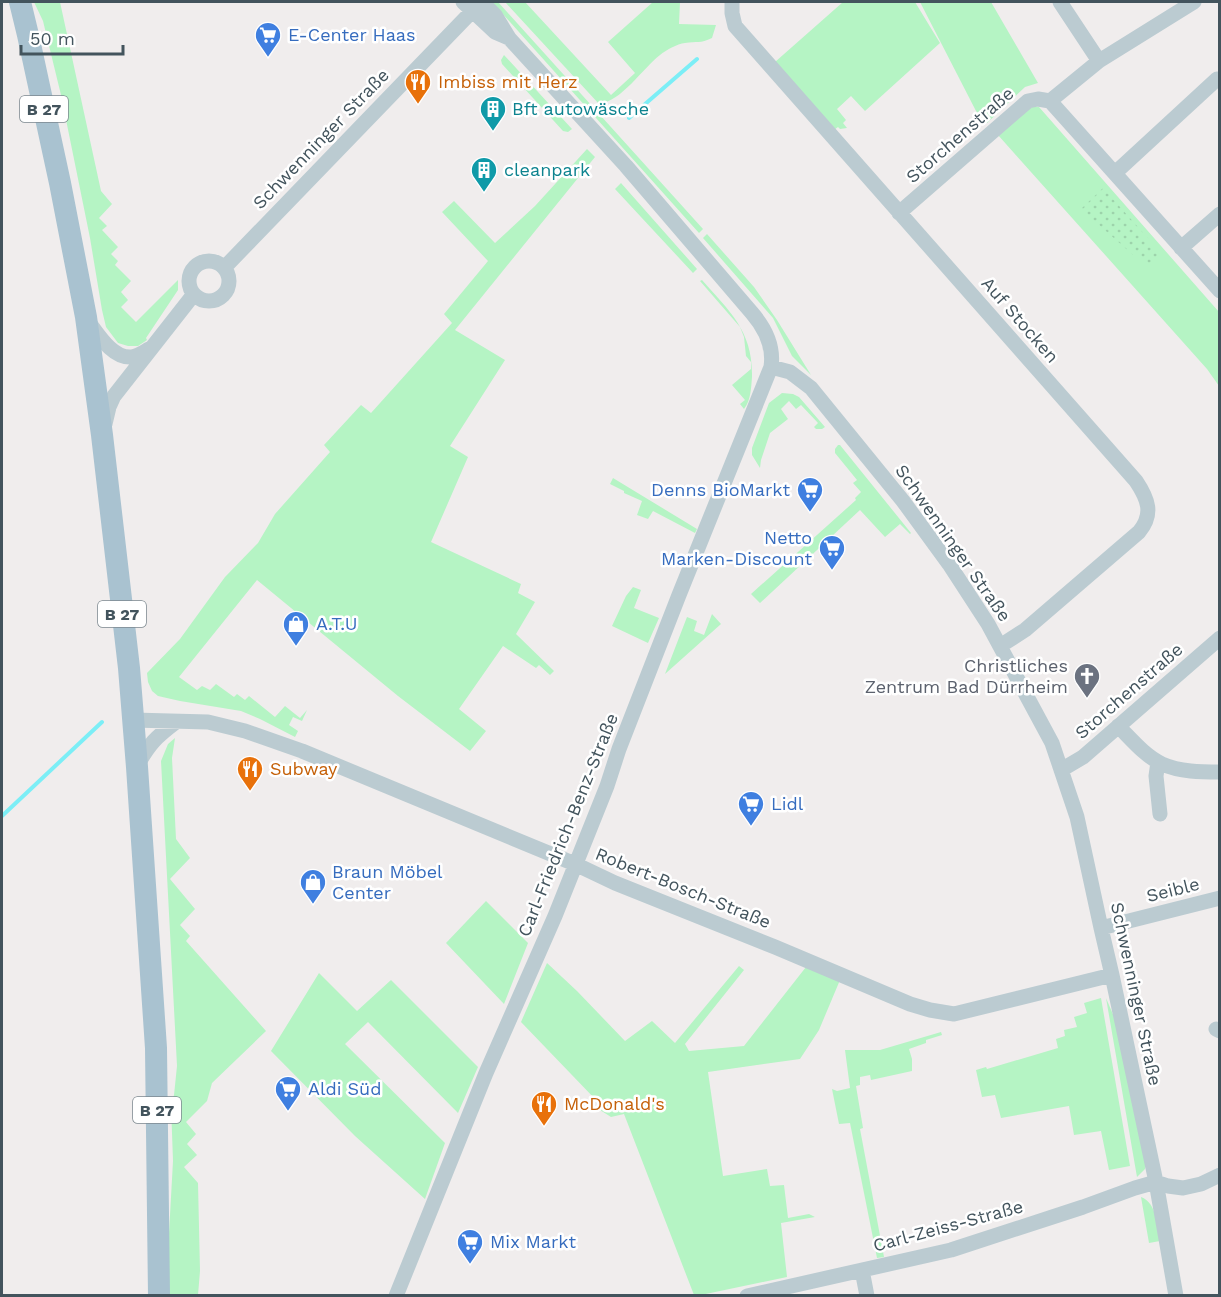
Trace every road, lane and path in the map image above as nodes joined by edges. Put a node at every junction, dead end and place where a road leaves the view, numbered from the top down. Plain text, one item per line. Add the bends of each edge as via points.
1 (20, 2) edge
2 (732, 2) edge
3 (1060, 2) edge
4 (1194, 2) edge
5 (474, 4) edge
6 (1099, 62) junction
7 (1217, 79) dead end
8 (1050, 101) junction
9 (1114, 173) junction
10 (899, 213) junction
11 (1220, 214) edge
12 (1181, 248) junction
13 (224, 268) junction
14 (1220, 291) edge
15 (194, 294) junction
16 (86, 317) junction
17 (152, 348) junction
18 (771, 367) junction
19 (102, 435) junction
20 (1220, 638) edge
21 (1000, 646) junction
22 (133, 720) junction
23 (176, 722) junction
24 (1118, 726) junction
25 (1158, 762) junction
26 (137, 767) junction
27 (1061, 770) junction
28 (1220, 772) edge
29 (1160, 814) dead end
30 (575, 864) junction
31 (1220, 898) edge
32 (1101, 928) junction
33 (1112, 975) junction
34 (1220, 1175) edge
35 (1156, 1182) junction
36 (862, 1270) junction
37 (159, 1296) edge
38 (396, 1296) edge
39 (747, 1296) edge
40 (867, 1296) edge
41 (1176, 1296) edge

1 - 16 main road, B 27
2 - 10 street, Auf Stocken via 735,26
3 - 6 street
4 - 6 street, Storchenstraße
5 - 13 street, Schwenninger Straße
5 - 18 street, Schwenninger Straße via 495,32 509,38 626,166 759,321 768,337
6 - 8 street, Storchenstraße
7 - 9 street
8 - 9 street
8 - 10 street, Storchenstraße via 1028,101
9 - 12 street
10 - 21 street, Auf Stocken via 1136,481 1148,504 1145,525 1139,532 1025,630
11 - 12 street
12 - 14 street
13 - 15 street via 229,279 221,296 210,301
13 - 15 street via 206,261 194,267 189,277
15 - 17 street
16 - 17 street via 111,349 121,354 131,357
16 - 19 main road, B 27
17 - 19 street via 114,396
18 - 21 street, Schwenninger Straße via 790,372 811,387 903,501
18 - 30 street, Carl-Friedrich-Benz-Straße
19 - 22 main road, B 27
20 - 24 street, Storchenstraße
21 - 27 street, Schwenninger Straße via 1052,743
22 - 23 street, Robert-Bosch-Straße
22 - 26 main road, B 27
23 - 26 street via 147,747
23 - 30 street, Robert-Bosch-Straße via 208,722 245,731
24 - 25 street
24 - 27 street, Storchenstraße via 1083,757
25 - 28 street via 1193,772
25 - 29 street
26 - 37 main road, B 27 via 156,1048
27 - 32 street, Schwenninger Straße via 1077,817
30 - 33 street, Robert-Bosch-Straße via 930,1010 954,1014
30 - 38 street, Carl-Friedrich-Benz-Straße
31 - 32 street, Seible
32 - 33 street, Schwenninger Straße
33 - 35 street, Schwenninger Straße
34 - 35 street via 1183,1188
35 - 36 street, Carl-Zeiss-Straße via 951,1250
35 - 41 street, Schwenninger Straße
36 - 39 street, Carl-Zeiss-Straße
36 - 40 street

